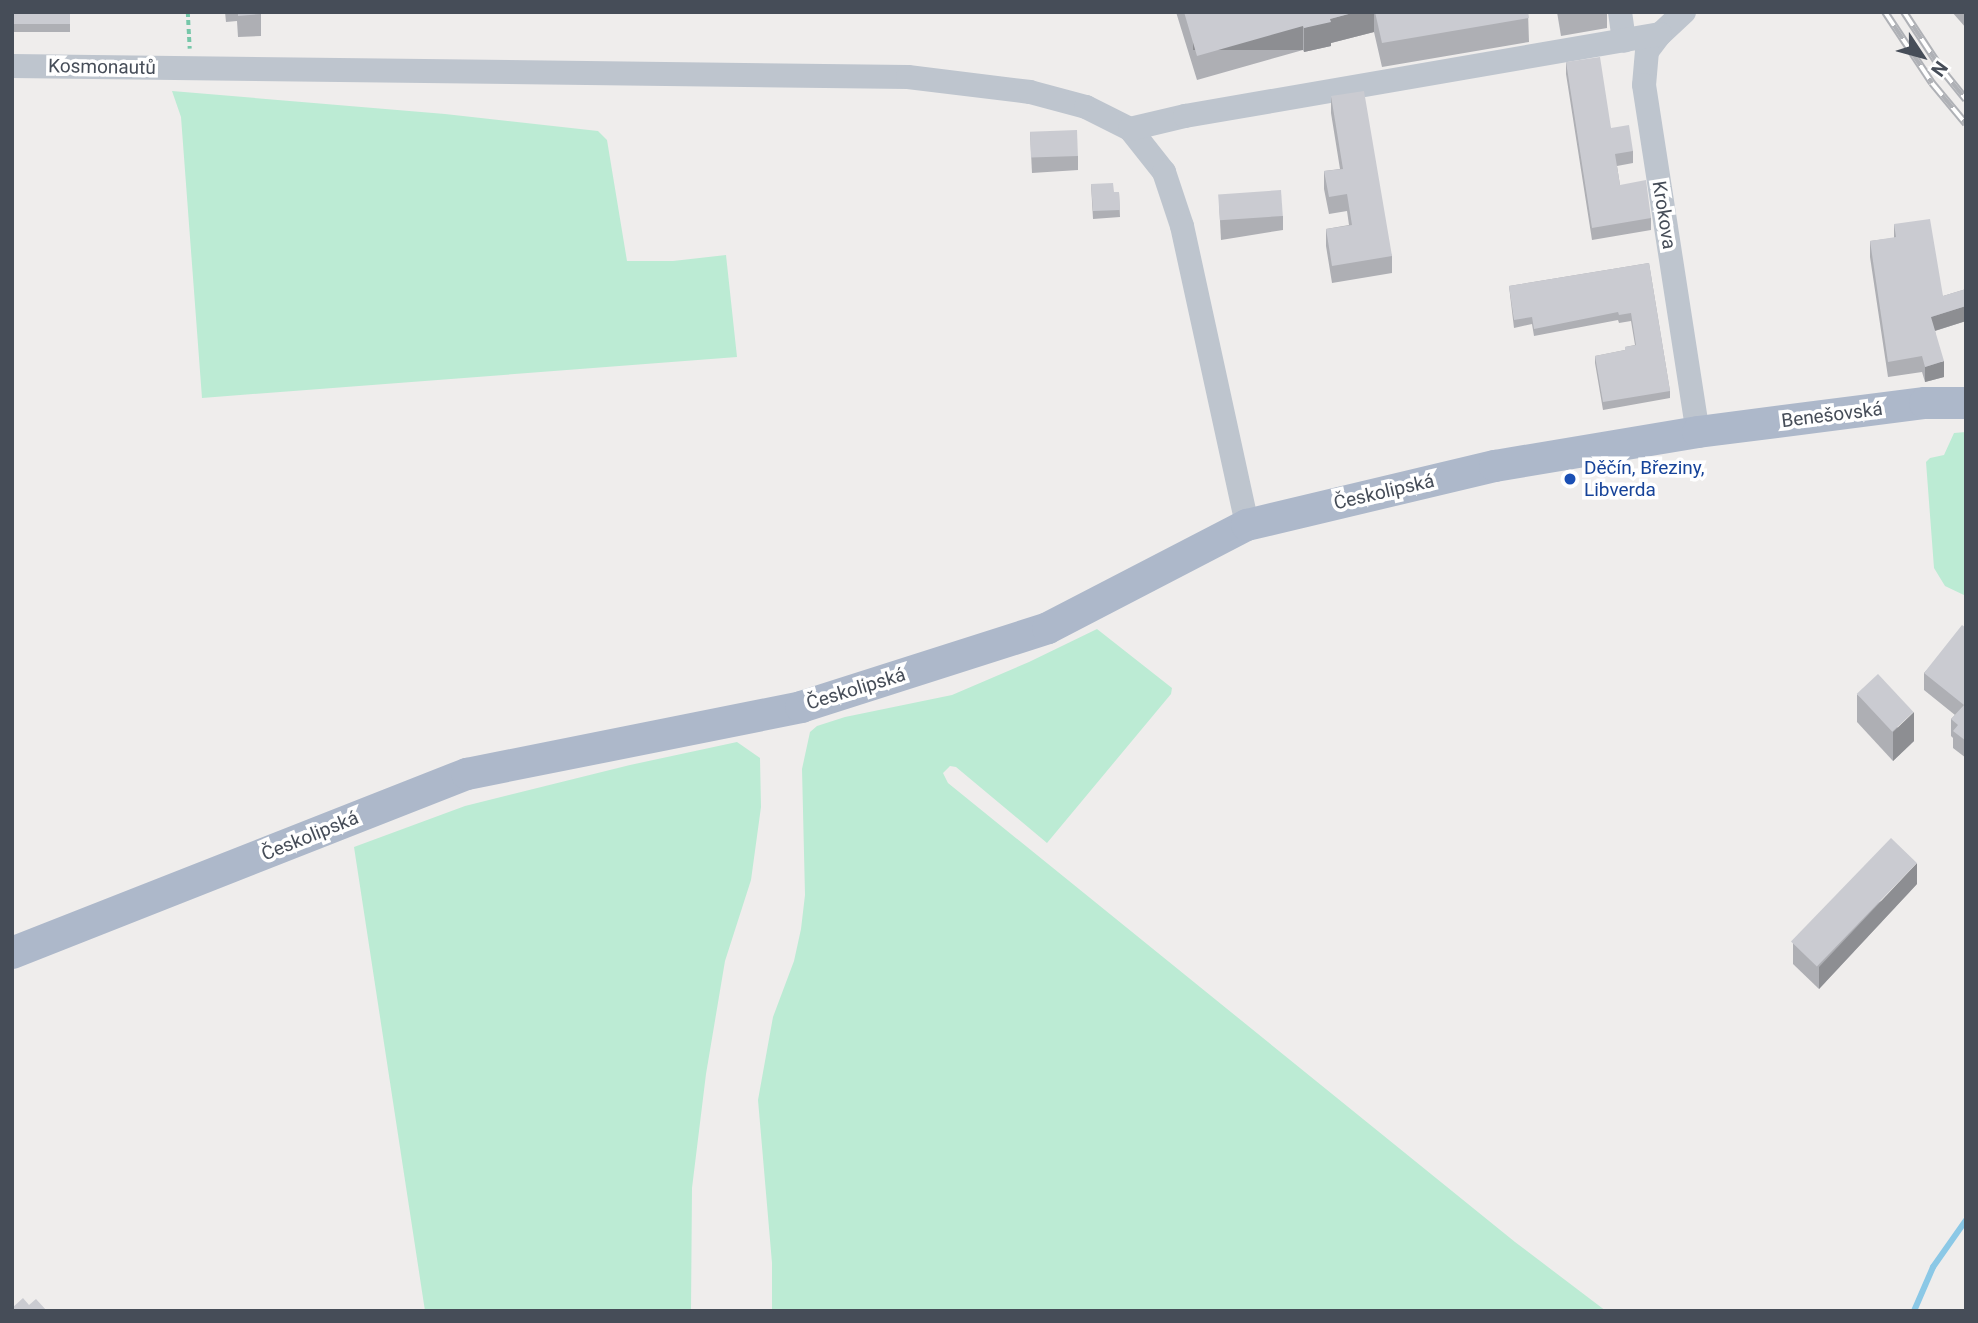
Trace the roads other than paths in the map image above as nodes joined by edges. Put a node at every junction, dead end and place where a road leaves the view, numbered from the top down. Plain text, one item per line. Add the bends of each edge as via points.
1 (1620, 12) edge
2 (1684, 12) edge
3 (1660, 34) junction
4 (1624, 41) junction
5 (12, 65) edge
6 (1130, 130) junction
7 (1966, 403) edge
8 (1698, 432) junction
9 (1247, 525) junction
10 (12, 953) edge

1 - 4 street
2 - 3 street, Krokova
3 - 4 street
3 - 8 street, Krokova via 1647,51 1644,85
4 - 6 street via 1185,116
5 - 6 street, Kosmonautů via 908,77 1030,92 1086,107
6 - 9 street via 1164,172 1182,226
7 - 8 main road, Benešovská via 1924,403
8 - 9 main road, Českolipská via 1495,466
9 - 10 main road, Českolipská via 1048,628 801,707 467,774

